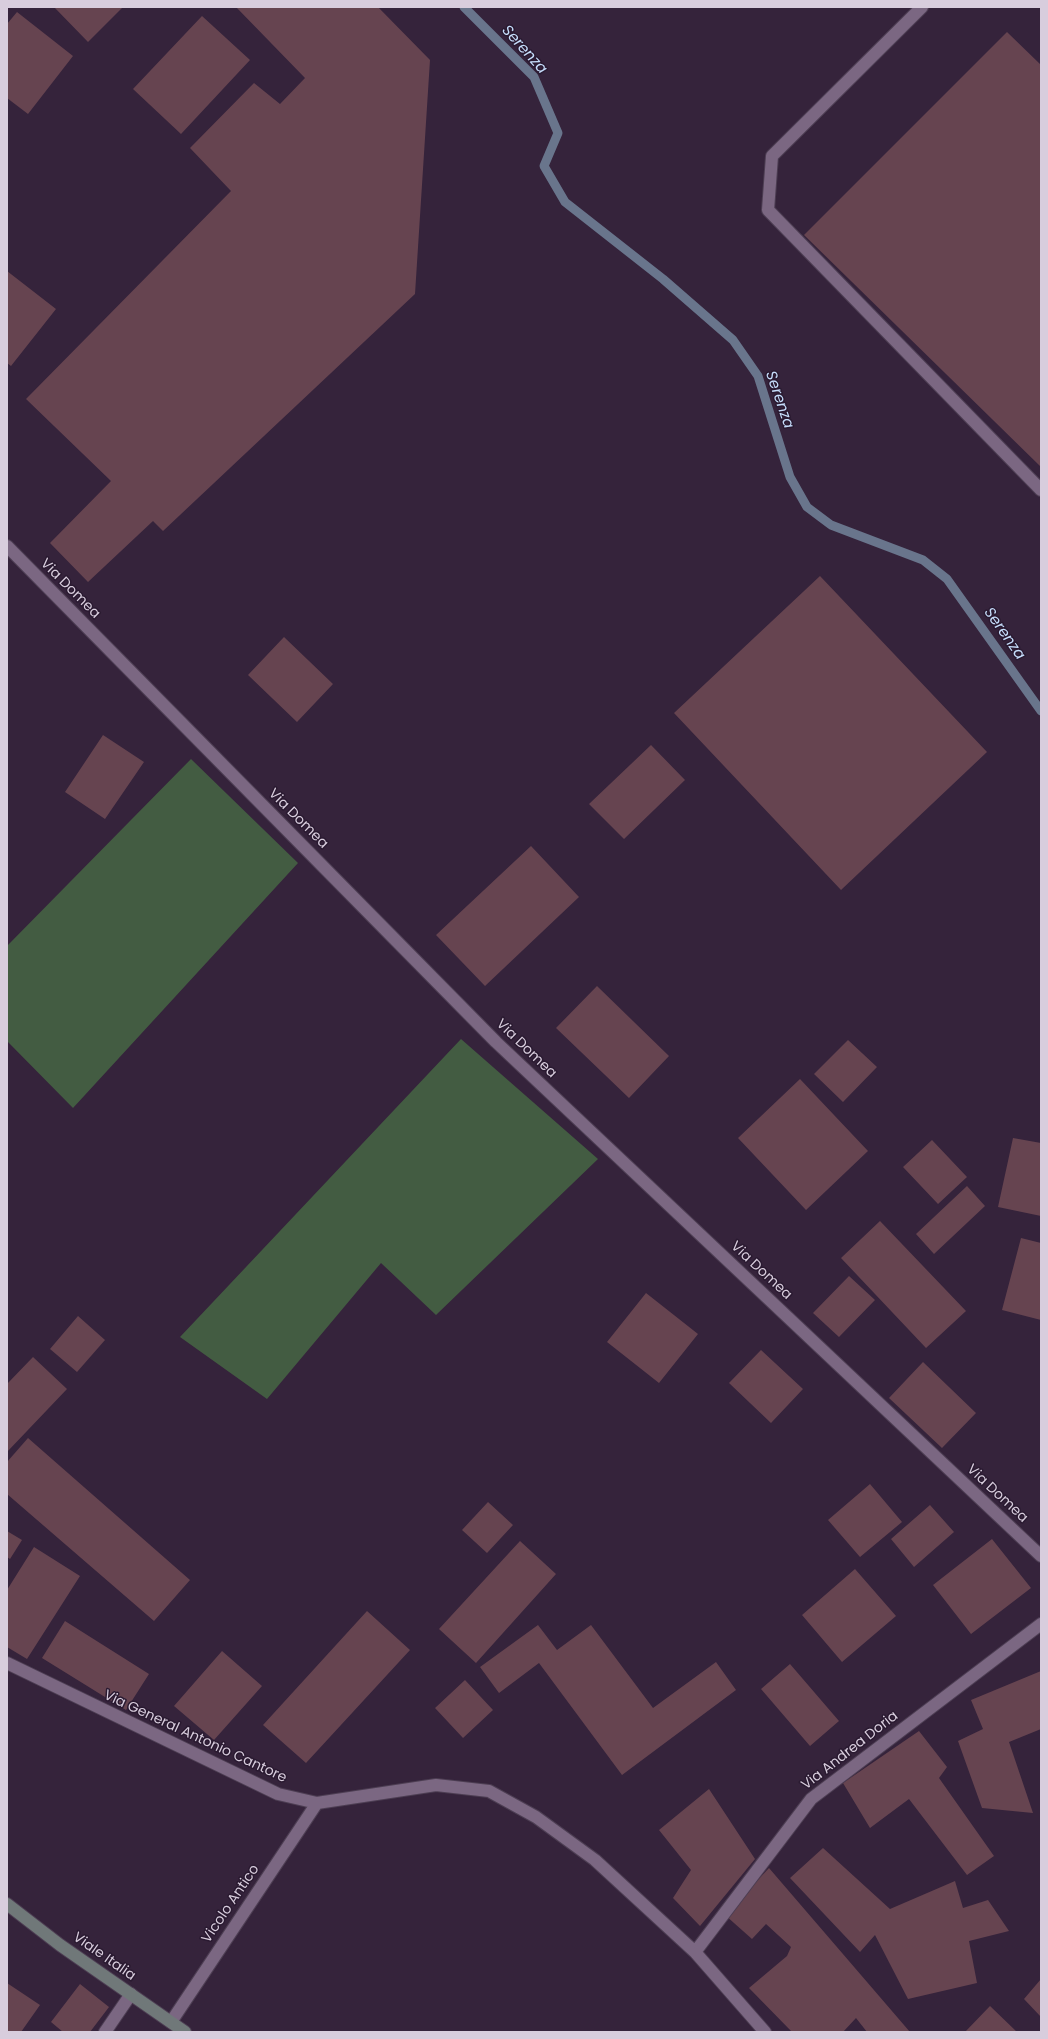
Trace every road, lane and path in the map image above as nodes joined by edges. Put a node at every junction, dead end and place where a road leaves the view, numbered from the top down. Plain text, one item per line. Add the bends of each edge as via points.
1 (922, 7) edge
2 (1041, 490) edge
3 (7, 546) edge
4 (1041, 1556) edge
5 (1041, 1624) edge
6 (7, 1663) edge
7 (317, 1803) junction
8 (7, 1904) edge
9 (695, 1952) junction
10 (131, 1994) junction
11 (171, 2022) junction
12 (105, 2032) edge
13 (185, 2032) edge
14 (765, 2032) edge

1 - 2 street via 772,156 768,210
3 - 4 street, Via Domea via 496,1042
5 - 9 street, Via Andrea Doria via 811,1798
6 - 7 street, Via General Antonio Cantore via 278,1794
7 - 9 street, Via General Antonio Cantore via 436,1786 489,1791 536,1817 596,1860
7 - 11 street, Vicolo Antico
8 - 10 street, Viale Italia via 60,1945
9 - 14 street, Via General Antonio Cantore
10 - 11 street, Viale Italia
10 - 12 street
11 - 13 street, Viale Italia

